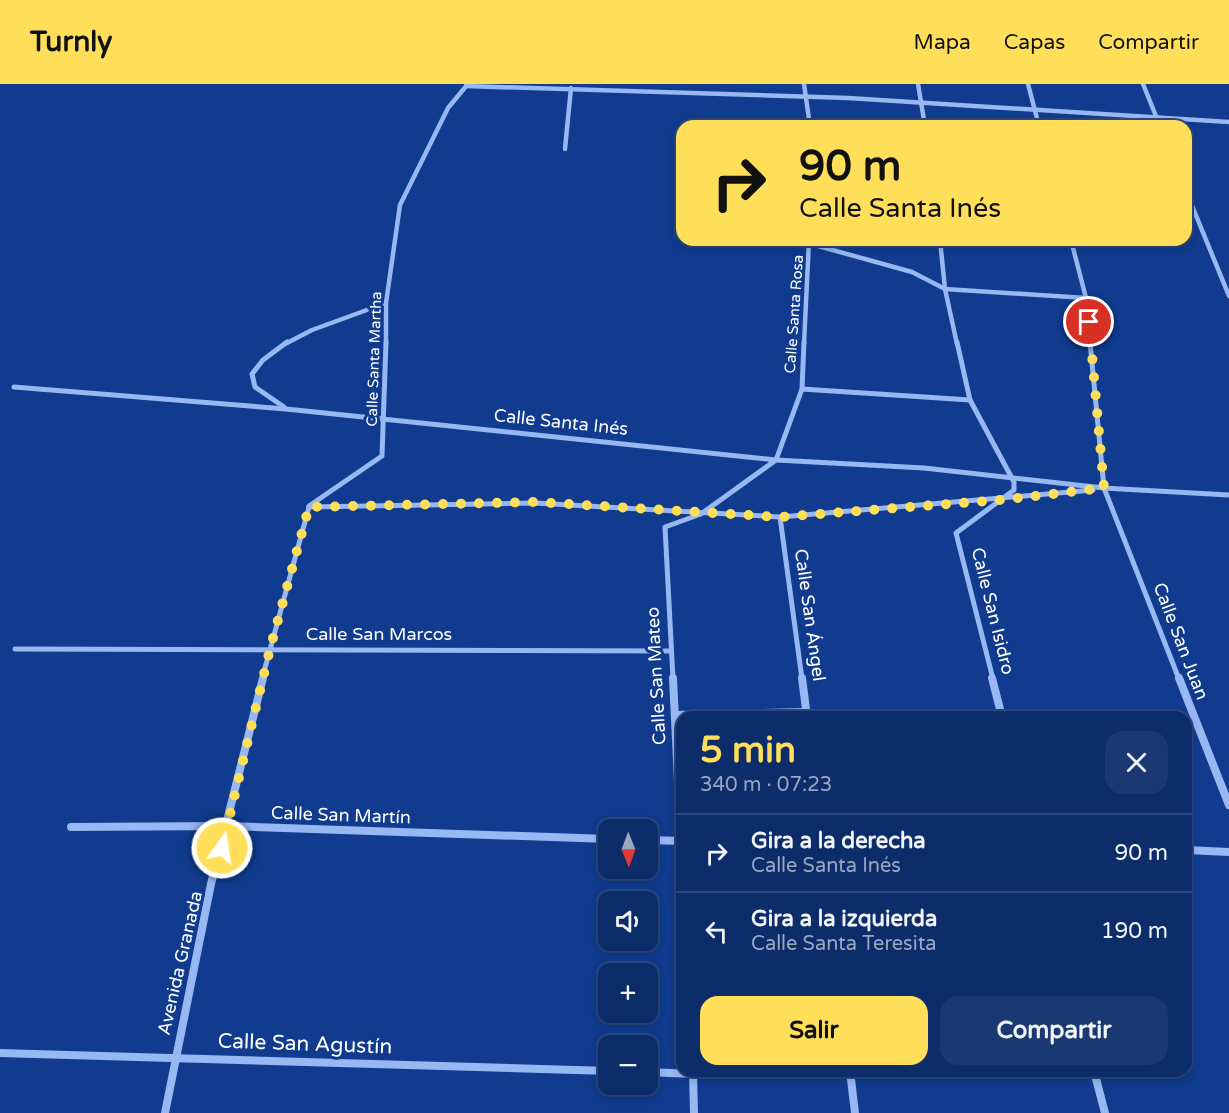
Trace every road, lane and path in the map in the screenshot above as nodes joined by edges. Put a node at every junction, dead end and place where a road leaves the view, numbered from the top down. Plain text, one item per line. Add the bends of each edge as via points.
1 (804, 84) edge
2 (918, 84) edge
3 (1028, 84) edge
4 (1143, 84) edge
5 (467, 85) edge
6 (571, 88) junction
7 (804, 97) junction
8 (922, 102) junction
9 (1034, 107) junction
10 (1156, 116) junction
11 (809, 120) edge
12 (924, 120) edge
13 (1037, 120) edge
14 (1158, 120) edge
15 (1229, 122) edge
16 (565, 149) dead end
17 (1192, 206) edge
18 (810, 246) edge
19 (823, 246) edge
20 (941, 246) edge
21 (1073, 246) edge
22 (945, 289) junction
23 (1229, 296) edge
24 (1086, 298) junction
25 (386, 303) junction
26 (14, 387) dead end
27 (802, 389) junction
28 (970, 400) junction
29 (286, 409) junction
30 (385, 419) junction
31 (776, 460) junction
32 (1013, 477) junction
33 (1104, 488) junction
34 (1229, 495) edge
35 (1001, 500) junction
36 (309, 507) junction
37 (701, 514) junction
38 (780, 517) junction
39 (15, 649) dead end
40 (270, 649) junction
41 (671, 651) junction
42 (805, 711) edge
43 (1000, 711) edge
44 (1192, 711) edge
45 (1192, 711) edge
46 (675, 714) joint
47 (676, 732) edge
48 (1229, 805) edge
49 (227, 826) junction
50 (71, 827) dead end
51 (598, 839) edge
52 (658, 840) edge
53 (676, 841) edge
54 (1192, 850) edge
55 (1229, 852) edge
56 (0, 1053) edge
57 (175, 1059) junction
58 (598, 1071) edge
59 (658, 1072) edge
60 (676, 1072) edge
61 (693, 1077) edge
62 (851, 1077) edge
63 (1096, 1077) edge
64 (165, 1113) edge
65 (694, 1113) edge
66 (855, 1113) edge
67 (1105, 1113) edge

1 - 7 street
2 - 8 street
3 - 9 street
4 - 10 street
5 - 6 street
5 - 25 street, Calle Santa Martha via 448,108 400,205
6 - 7 street
6 - 16 street
7 - 8 street
7 - 11 street
8 - 9 street
8 - 12 street
9 - 10 street
9 - 13 street
10 - 14 street
10 - 15 street
17 - 23 street
18 - 27 street, Calle Santa Rosa
19 - 22 street via 912,273
20 - 22 street
21 - 24 street, Calle San Juan
22 - 24 street
22 - 28 street
24 - 33 street, Calle San Juan
25 - 29 street via 292,339 259,362 252,374 255,387
25 - 30 street, Calle Santa Martha
26 - 29 street, Calle Santa Inés
27 - 28 street
27 - 31 street, Calle Santa Rosa
28 - 32 street
29 - 30 street, Calle Santa Inés
30 - 31 street, Calle Santa Inés
30 - 36 street, Calle Santa Martha via 382,456
31 - 32 street, Calle Santa Inés
31 - 37 street
32 - 33 street, Calle Santa Inés
32 - 35 street via 1014,490
33 - 34 street, Calle Santa Inés
33 - 35 street, Calle Santa Inés
33 - 45 street, Calle San Juan
35 - 38 street, Calle Santa Inés
35 - 43 street, Calle San Isidro via 956,533
36 - 37 street, Calle Santa Inés via 535,502
36 - 40 street, Avenida Granada
37 - 38 street, Calle Santa Inés
37 - 41 street, Calle San Mateo via 665,527
38 - 42 street, Calle San Ángel
39 - 40 street, Calle San Marcos
40 - 41 street, Calle San Marcos
40 - 49 street, Avenida Granada
41 - 46 street, Calle San Mateo
44 - 48 street, Calle San Juan
46 - 47 street, Calle San Mateo
49 - 50 street, Calle San Martín
49 - 51 street, Calle San Martín
49 - 57 street, Avenida Granada
52 - 53 street
54 - 55 street
56 - 57 street, Calle San Agustín
57 - 58 street, Calle San Agustín
57 - 64 street, Avenida Granada
59 - 60 street
61 - 65 street
62 - 66 street
63 - 67 street

